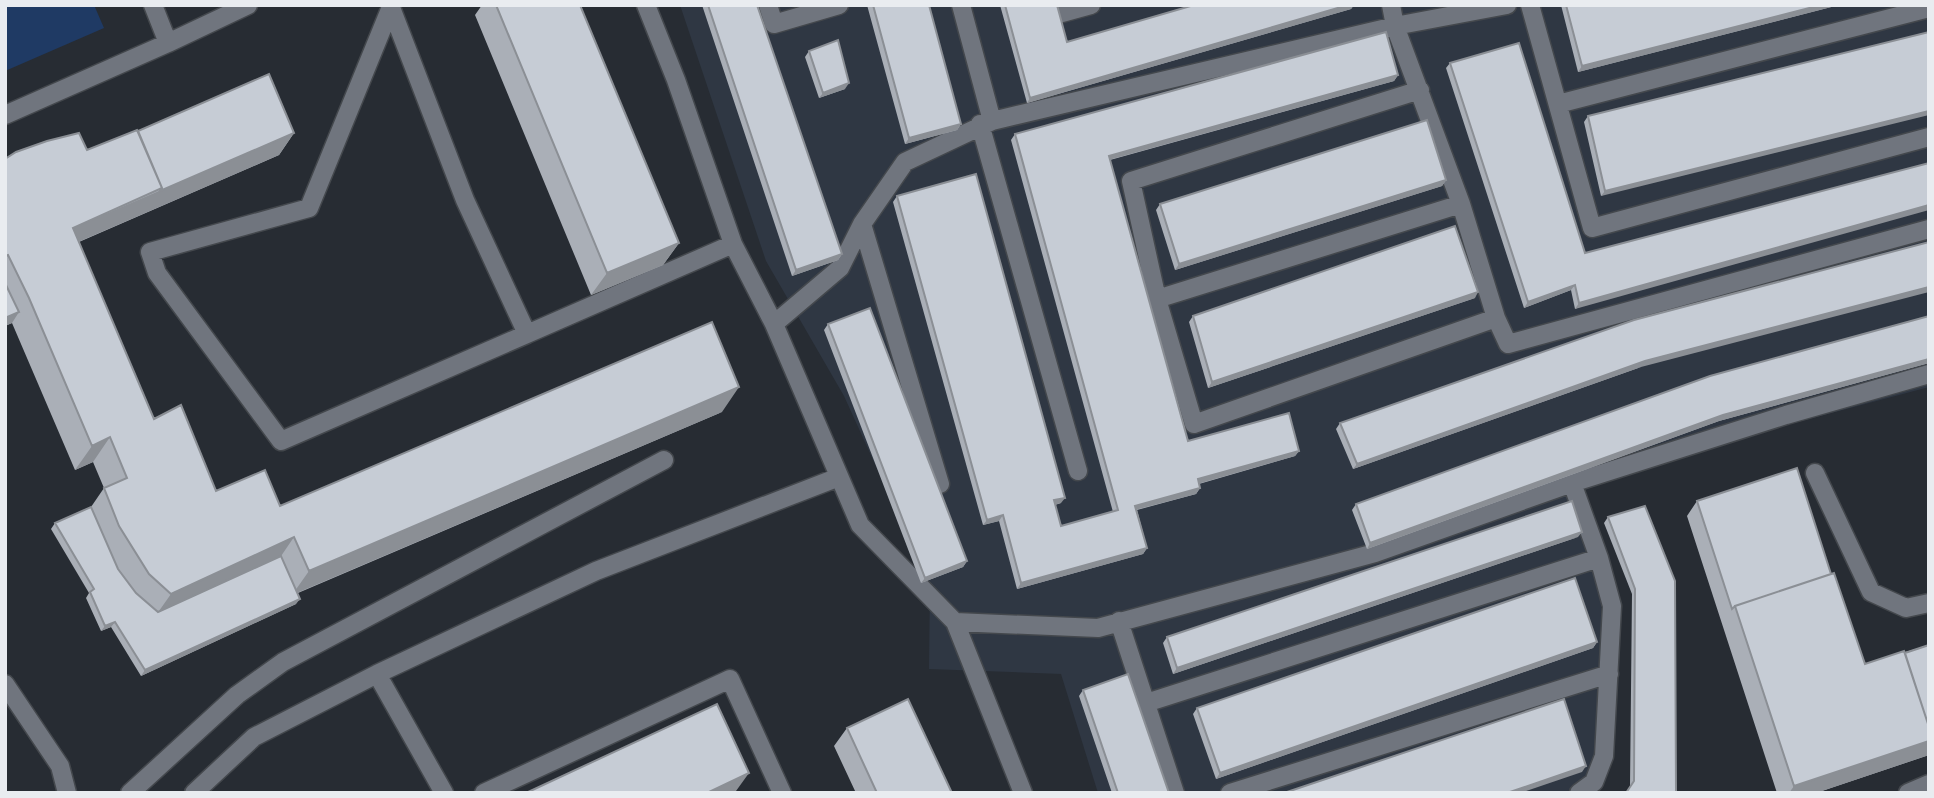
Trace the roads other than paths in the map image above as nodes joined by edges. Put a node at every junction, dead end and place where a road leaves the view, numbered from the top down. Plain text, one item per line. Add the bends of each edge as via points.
1 (153, 5) edge
2 (248, 5) edge
3 (646, 5) edge
4 (768, 5) edge
5 (839, 5) edge
6 (961, 5) edge
7 (1060, 5) edge
8 (1091, 5) edge
9 (1391, 5) edge
10 (1507, 5) edge
11 (1530, 5) edge
12 (391, 6) edge
13 (1929, 8) edge
14 (1395, 26) junction
15 (168, 43) junction
16 (1420, 90) junction
17 (1558, 104) junction
18 (5, 115) edge
19 (986, 122) junction
20 (1929, 137) edge
21 (1461, 204) junction
22 (862, 224) junction
23 (1929, 229) edge
24 (733, 244) junction
25 (1157, 299) junction
26 (1496, 318) junction
27 (774, 324) junction
28 (527, 334) junction
29 (1929, 374) edge
30 (664, 460) edge
31 (1078, 471) dead end
32 (1815, 473) dead end
33 (839, 477) junction
34 (1572, 483) junction
35 (940, 484) edge
36 (1599, 558) junction
37 (1929, 603) edge
38 (1119, 621) junction
39 (955, 622) junction
40 (377, 674) junction
41 (1609, 674) junction
42 (5, 684) edge
43 (1146, 703) junction
44 (1929, 784) edge
45 (67, 793) edge
46 (130, 793) edge
47 (194, 793) edge
48 (444, 793) edge
49 (484, 793) edge
50 (782, 793) edge
51 (1023, 793) edge
52 (1175, 793) edge
53 (1230, 793) edge
54 (1579, 793) edge
55 (1909, 793) edge

1 - 15 lane
2 - 15 lane
3 - 24 lane
4 - 5 lane via 774,24
6 - 19 lane
7 - 8 lane via 1062,13
9 - 14 lane
10 - 14 lane
11 - 17 lane
12 - 28 lane via 465,200
12 - 28 lane via 309,208 150,252 157,273 281,441
13 - 17 lane
14 - 16 lane
14 - 19 lane
15 - 18 lane
16 - 21 lane
16 - 25 lane via 1131,181
17 - 20 lane via 1592,228
19 - 22 lane via 905,162
19 - 31 lane
21 - 25 lane
21 - 26 lane
22 - 27 lane via 839,268
22 - 35 lane
23 - 26 lane via 1508,344
24 - 27 lane
24 - 28 lane
25 - 26 lane via 1194,424
27 - 33 lane
29 - 34 lane
30 - 46 lane via 283,662 237,695
32 - 37 lane via 1871,592 1906,608
33 - 39 lane via 860,525
33 - 40 lane via 596,571
34 - 36 lane
34 - 38 lane via 1375,553
36 - 41 lane via 1612,606
36 - 43 lane
38 - 39 lane via 1098,628
38 - 43 lane
39 - 51 lane
40 - 47 lane via 254,737
40 - 48 lane
41 - 53 lane
41 - 54 lane via 1604,756 1594,782
42 - 45 lane via 60,766
43 - 52 lane
44 - 55 lane
49 - 50 lane via 730,679

